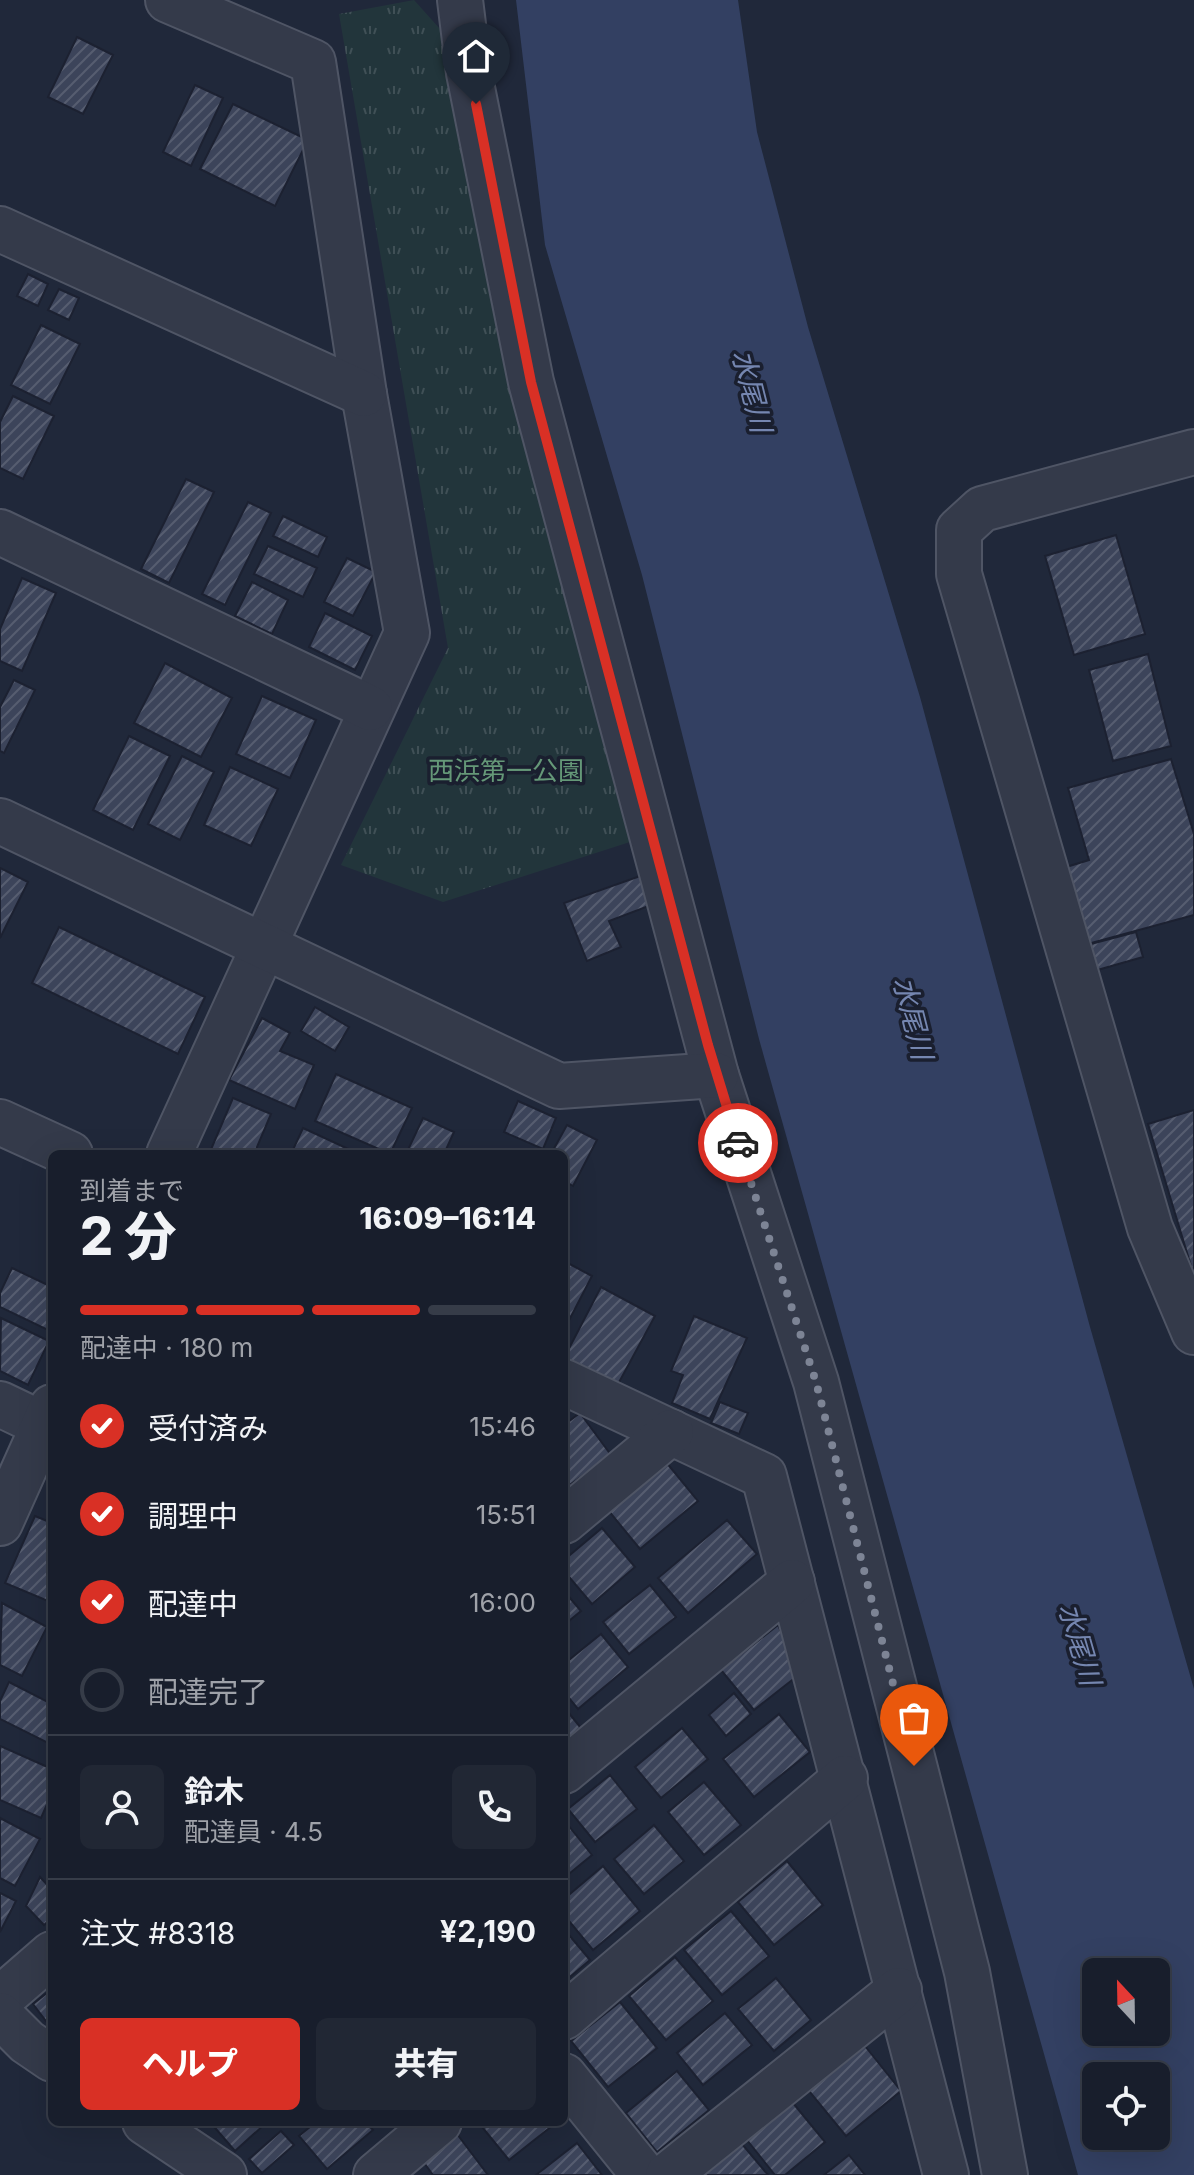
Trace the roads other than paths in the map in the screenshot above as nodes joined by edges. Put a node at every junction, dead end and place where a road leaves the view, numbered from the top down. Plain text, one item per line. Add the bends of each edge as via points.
1 (168, 0) edge
2 (460, 0) edge
3 (0, 229) edge
4 (364, 394) junction
5 (1194, 452) edge
6 (0, 532) edge
7 (370, 708) junction
8 (0, 821) edge
9 (263, 944) junction
10 (716, 1075) junction
11 (0, 1122) edge
12 (61, 1150) edge
13 (171, 1150) edge
14 (1194, 1332) edge
15 (568, 1384) edge
16 (0, 1404) edge
17 (46, 1432) edge
18 (671, 1432) junction
19 (568, 1518) edge
20 (0, 1523) edge
21 (792, 1582) junction
22 (568, 1768) edge
23 (845, 1778) junction
24 (48, 1957) edge
25 (899, 1990) junction
26 (0, 1999) edge
27 (568, 2014) edge
28 (568, 2081) edge
29 (153, 2126) edge
30 (434, 2126) edge
31 (224, 2175) edge
32 (376, 2175) edge
33 (644, 2175) edge
34 (668, 2175) edge
35 (946, 2175) edge
36 (1005, 2175) edge

1 - 4 street via 313,62
2 - 10 street via 469,73 531,382
3 - 4 street
4 - 7 street via 407,633
5 - 14 street via 982,509 959,530 959,574 1145,1213
6 - 7 street
7 - 9 street
8 - 9 street
9 - 10 street via 559,1086
9 - 13 street
10 - 36 street via 816,1382 967,1972
11 - 12 street
15 - 18 street
16 - 17 street
17 - 20 street
18 - 19 street
18 - 21 street via 764,1476
21 - 22 street
21 - 23 street
23 - 25 street
23 - 27 street
24 - 26 street
25 - 34 street
25 - 35 street
28 - 33 street
29 - 31 street
30 - 32 street

